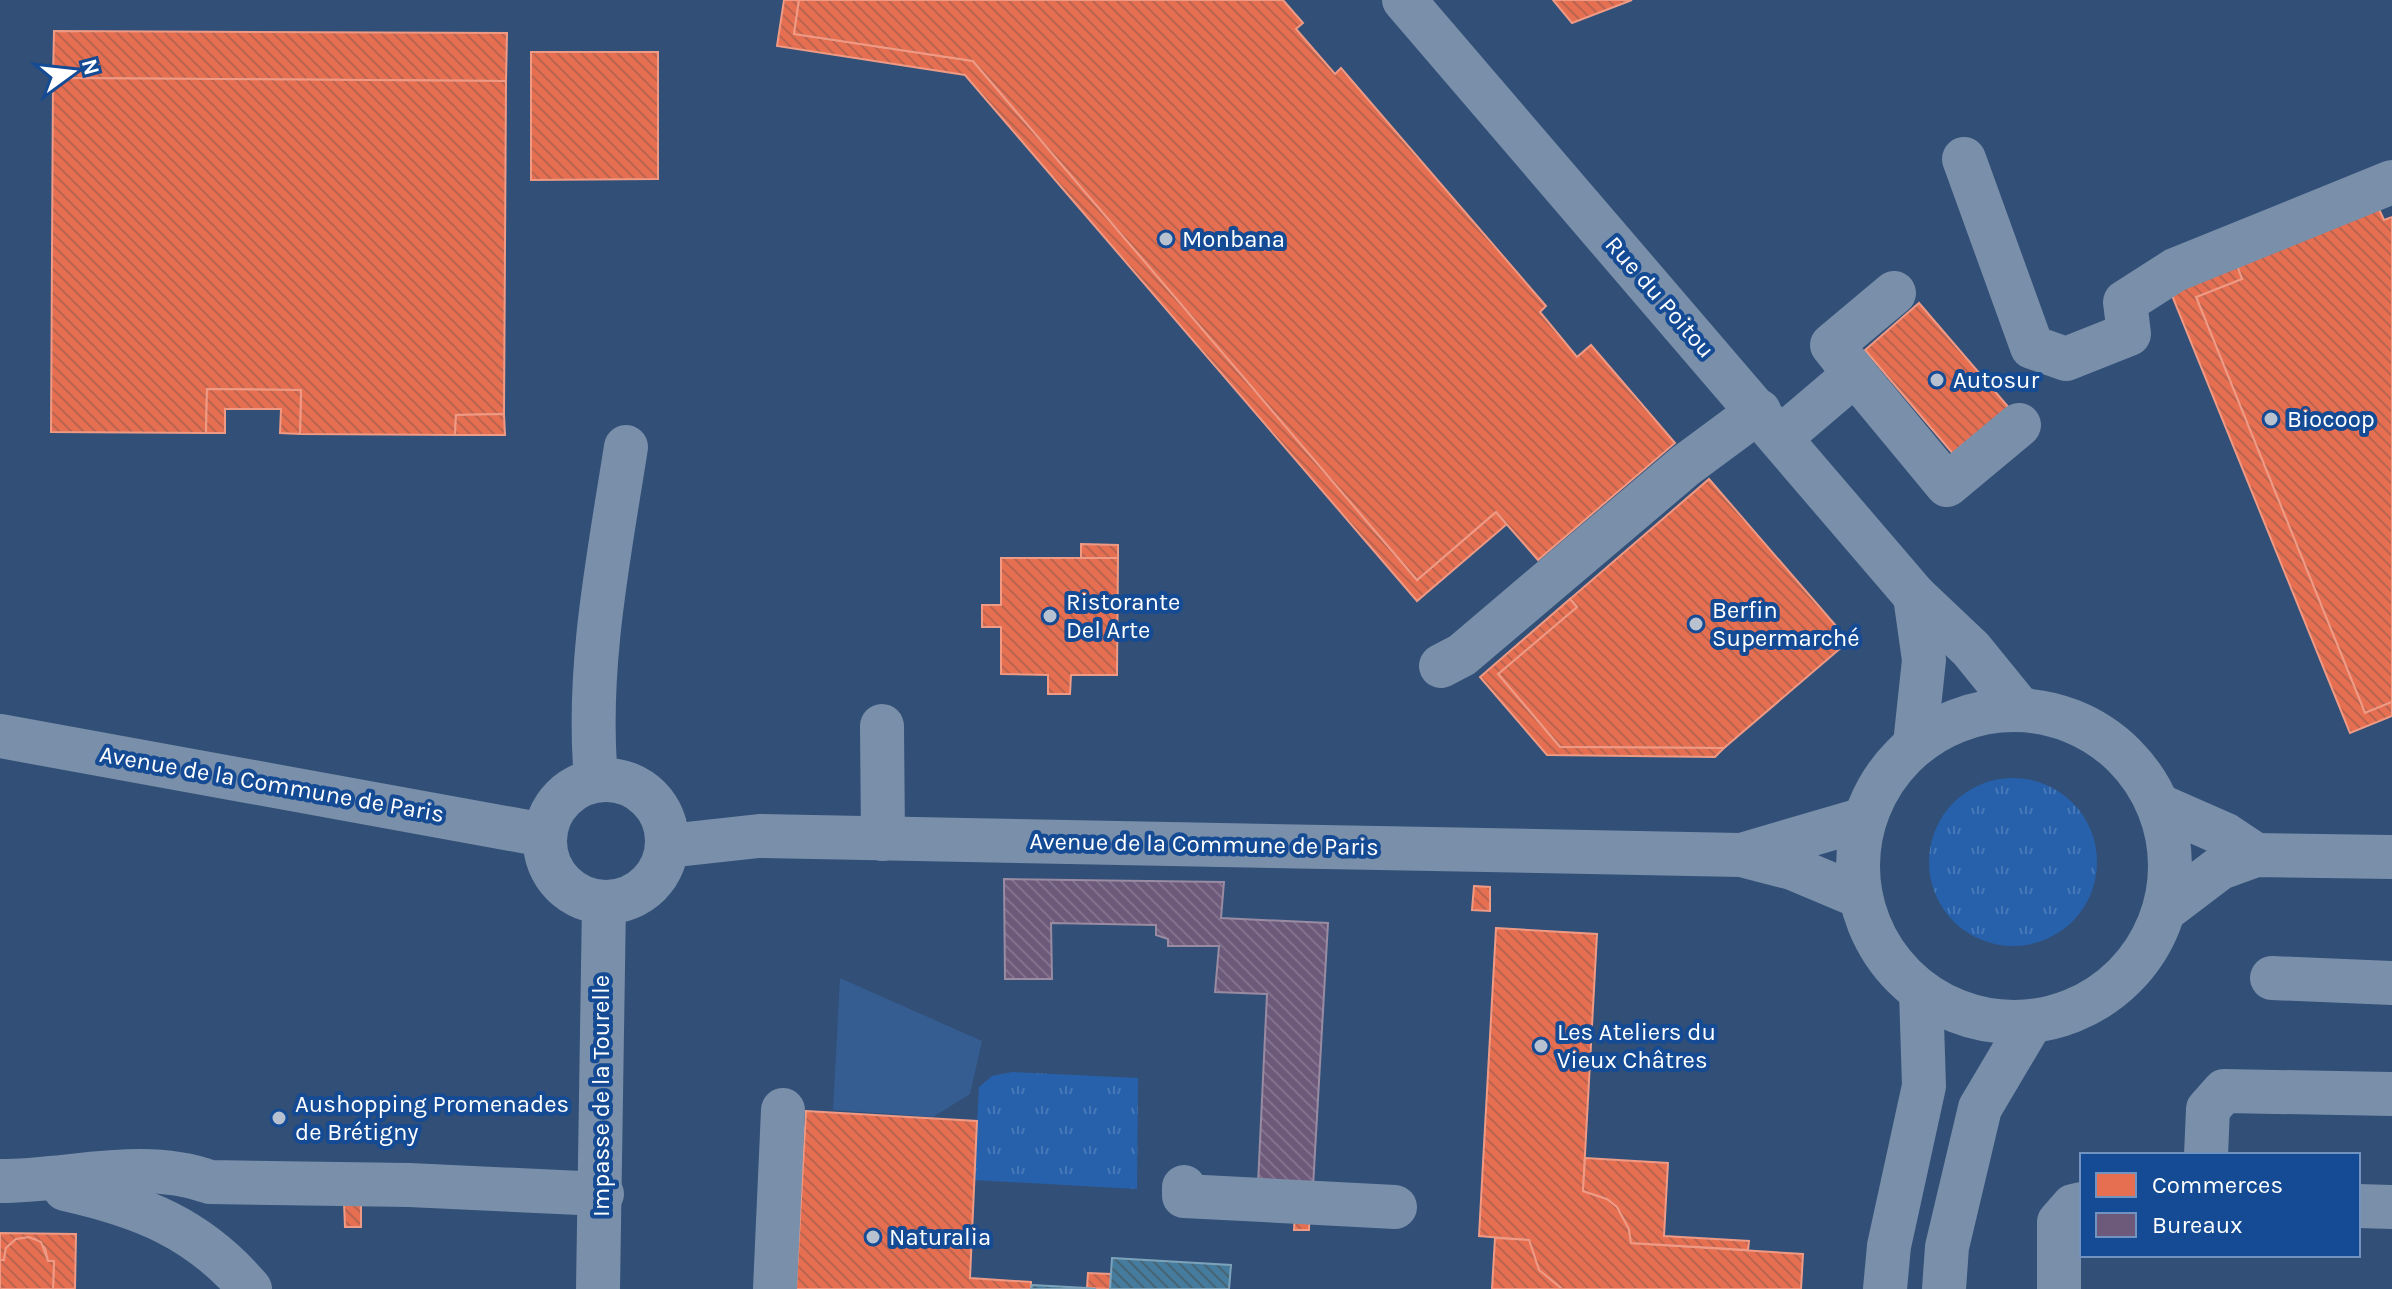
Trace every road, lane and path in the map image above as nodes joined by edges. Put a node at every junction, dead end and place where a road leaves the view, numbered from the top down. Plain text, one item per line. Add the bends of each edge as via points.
1 (1404, 0) edge
2 (1964, 159) dead end
3 (2392, 182) edge
4 (1894, 293) dead end
5 (1855, 374) junction
6 (1770, 424) junction
7 (2019, 425) dead end
8 (626, 447) dead end
9 (1915, 596) junction
10 (1441, 666) dead end
11 (2019, 708) junction
12 (882, 726) dead end
13 (0, 736) edge
14 (1915, 744) junction
15 (596, 779) junction
16 (2160, 806) junction
17 (1864, 819) junction
18 (544, 835) junction
19 (883, 839) junction
20 (668, 846) junction
21 (1741, 855) junction
22 (2256, 855) junction
23 (2392, 857) edge
24 (1861, 897) junction
25 (604, 903) junction
26 (2166, 909) junction
27 (2272, 978) dead end
28 (2392, 983) edge
29 (1921, 992) junction
30 (2031, 1022) junction
31 (2392, 1094) edge
32 (783, 1110) dead end
33 (2206, 1153) edge
34 (14, 1181) edge
35 (1184, 1187) dead end
36 (602, 1194) junction
37 (2080, 1204) edge
38 (2360, 1206) edge
39 (1395, 1207) dead end
40 (2392, 1207) edge
41 (770, 1262) edge
42 (250, 1289) edge
43 (598, 1289) edge
44 (1885, 1289) edge
45 (1944, 1289) edge
46 (2059, 1289) edge

1 - 6 street, Rue du Poitou
2 - 3 street via 2032,347 2066,359 2129,334 2125,302 2175,270
4 - 5 street via 1832,345
5 - 6 street
5 - 7 street via 1947,485
6 - 9 street, Rue du Poitou
6 - 10 street via 1686,465 1462,655
8 - 15 street via 599,624
9 - 11 street, Rue du Poitou via 1971,649
9 - 14 street via 1924,660
11 - 14 street via 1964,716
11 - 16 street via 2063,716 2104,736 2137,767
12 - 19 street
13 - 18 street, Avenue de la Commune de Paris
14 - 17 street via 1884,778
15 - 18 street via 560,798
15 - 20 street via 624,781 648,795 664,818
16 - 22 street via 2226,835
16 - 26 street via 2171,857
17 - 21 street, Avenue de la Commune de Paris
17 - 24 street via 1858,858
18 - 25 street via 546,860 559,882 580,897
19 - 20 street, Avenue de la Commune de Paris via 759,836
19 - 21 street, Avenue de la Commune de Paris
20 - 25 street via 662,868 647,887 628,899
21 - 24 street, Avenue de la Commune de Paris via 1792,868
22 - 23 street
22 - 26 street via 2220,868
24 - 29 street via 1873,934 1894,966
25 - 36 street, Impasse de la Tourelle
26 - 30 street via 2138,964 2091,1004
27 - 28 street
29 - 30 street via 1955,1011 1992,1022
29 - 44 street via 1924,1086 1889,1246
30 - 45 street via 1980,1108 1947,1247
31 - 33 street via 2224,1091 2208,1109
32 - 41 street
34 - 36 street via 180,1171 210,1182
34 - 42 street via 123,1202 202,1240
35 - 39 street via 1184,1196
36 - 43 street, Impasse de la Tourelle
37 - 46 street via 2059,1222
38 - 40 street

